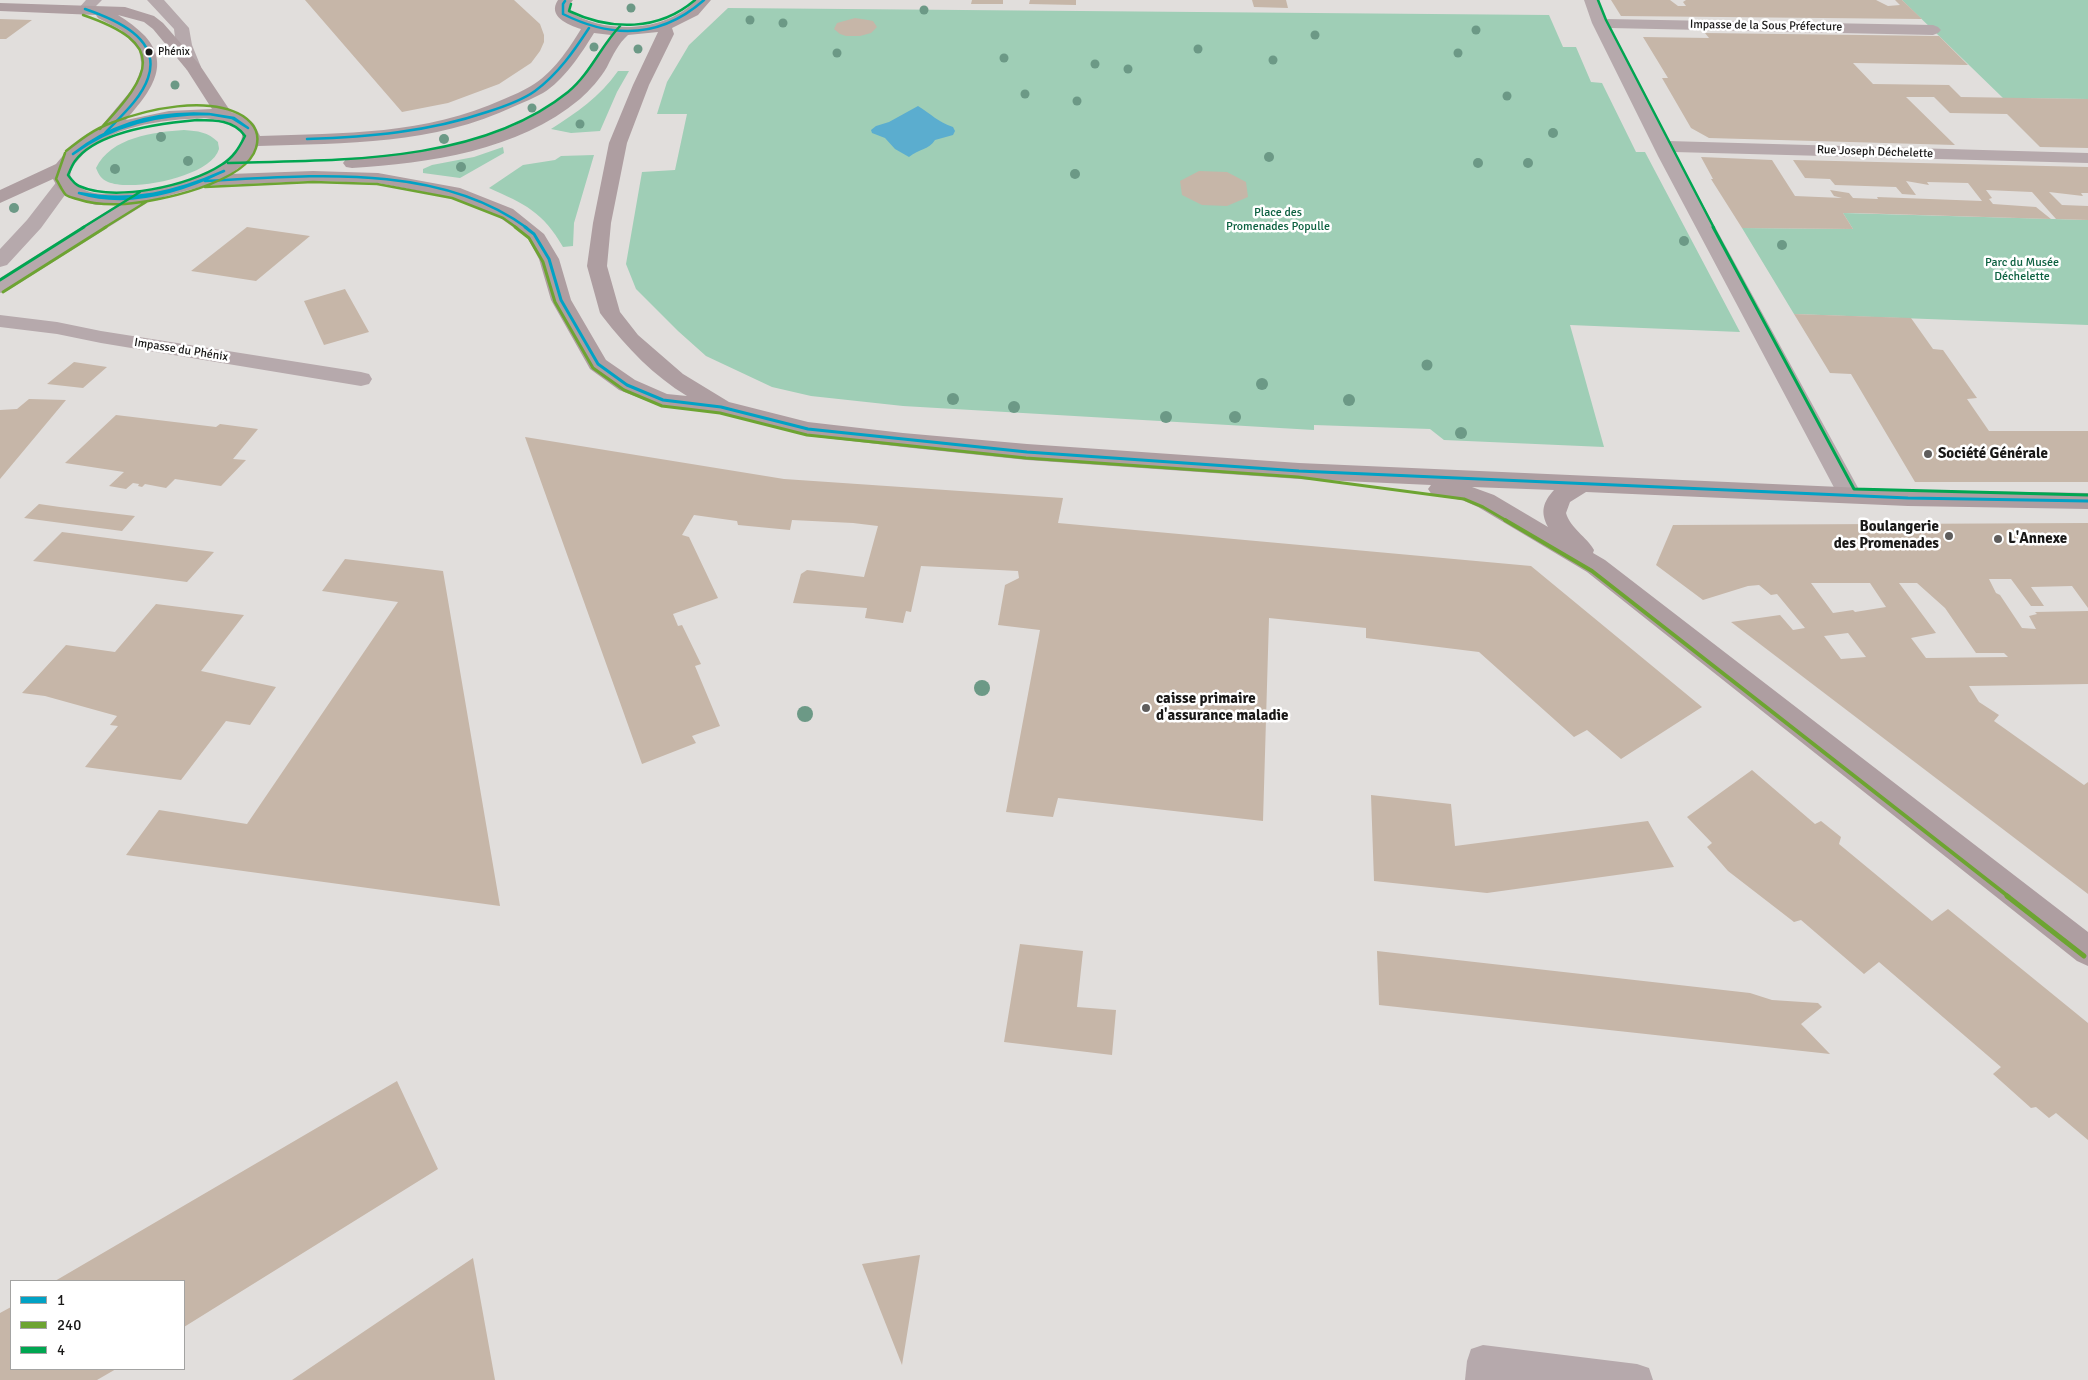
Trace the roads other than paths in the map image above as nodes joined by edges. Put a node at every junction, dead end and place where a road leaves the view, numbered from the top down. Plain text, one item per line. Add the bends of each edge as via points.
1 (154, 0) edge
2 (566, 0) edge
3 (704, 0) edge
4 (1591, 0) edge
5 (90, 4) edge
6 (0, 7) edge
7 (1600, 23) junction
8 (663, 25) junction
9 (589, 28) junction
10 (1932, 30) dead end
11 (624, 31) junction
12 (193, 67) junction
13 (225, 116) junction
14 (105, 133) junction
15 (252, 141) junction
16 (1662, 146) junction
17 (2088, 158) edge
18 (228, 169) junction
19 (63, 176) junction
20 (205, 181) junction
21 (0, 197) edge
22 (142, 198) junction
23 (0, 261) edge
24 (0, 287) edge
25 (0, 321) edge
26 (362, 379) dead end
27 (721, 407) junction
28 (1299, 471) junction
29 (1583, 484) junction
30 (1850, 495) junction
31 (2088, 501) edge
32 (1596, 566) junction
33 (2088, 951) edge
34 (1481, 1380) edge
35 (1637, 1380) edge

1 - 12 street via 181,28
2 - 9 main road via 564,14 573,22
3 - 8 main road via 697,10
4 - 7 street
5 - 6 main road
5 - 12 main road via 149,19
5 - 14 main road via 132,31 146,46 151,59 150,72 144,83
7 - 10 street, Impasse de la Sous Préfecture
7 - 16 street
8 - 11 main road
8 - 27 main road via 666,34 618,144 597,266 610,313 631,339 675,379
9 - 11 main road
9 - 15 main road via 571,58 538,89 491,111 429,130 355,138
11 - 18 main road via 614,39 597,70 573,96 514,131 416,157
12 - 13 main road
13 - 14 main road via 204,113 154,117
13 - 15 main road via 240,121 250,130
14 - 19 main road via 70,156
15 - 18 main road via 245,154
16 - 17 street, Rue Joseph Déchelette
16 - 30 street
18 - 20 main road
19 - 21 main road
19 - 22 main road via 76,192 93,198
19 - 23 street via 34,224
20 - 22 main road
20 - 27 main road via 313,176 378,178 460,194 506,212 534,234 549,260 562,300 598,364 627,384 663,400
22 - 24 street
25 - 26 street, Impasse du Phénix
27 - 28 main road via 808,429 903,440
28 - 29 main road
28 - 32 main road via 1466,493 1486,501
29 - 30 main road
29 - 32 main road via 1560,499 1555,518
30 - 31 main road
32 - 33 main road
34 - 35 lane via 1483,1361

